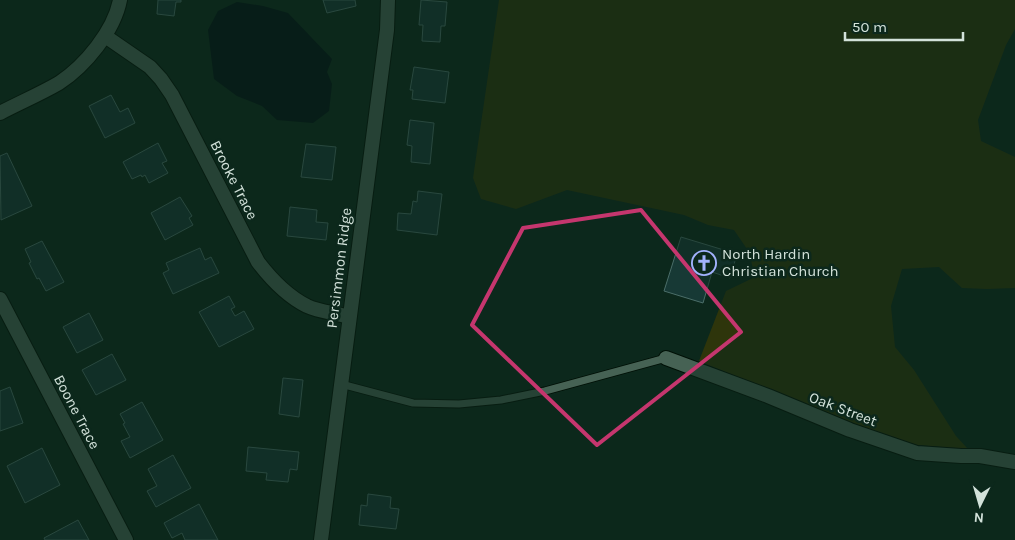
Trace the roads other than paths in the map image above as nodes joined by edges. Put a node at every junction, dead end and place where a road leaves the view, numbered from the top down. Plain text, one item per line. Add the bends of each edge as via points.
1 (120, 0) edge
2 (388, 0) edge
3 (105, 36) junction
4 (0, 114) edge
5 (0, 299) edge
6 (349, 317) junction
7 (666, 358) joint
8 (341, 384) junction
9 (1015, 462) edge
10 (126, 540) edge
11 (321, 540) edge

1 - 3 street
2 - 6 street, Persimmon Ridge via 387,30
3 - 4 street via 60,82
3 - 6 street, Brooke Trace via 150,68 172,95 258,262 270,277 308,306
5 - 10 street, Boone Trace
6 - 8 street, Persimmon Ridge
7 - 8 lane via 545,391 459,404 413,403
7 - 9 street, Oak Street via 917,453 980,456
8 - 11 street, Persimmon Ridge

